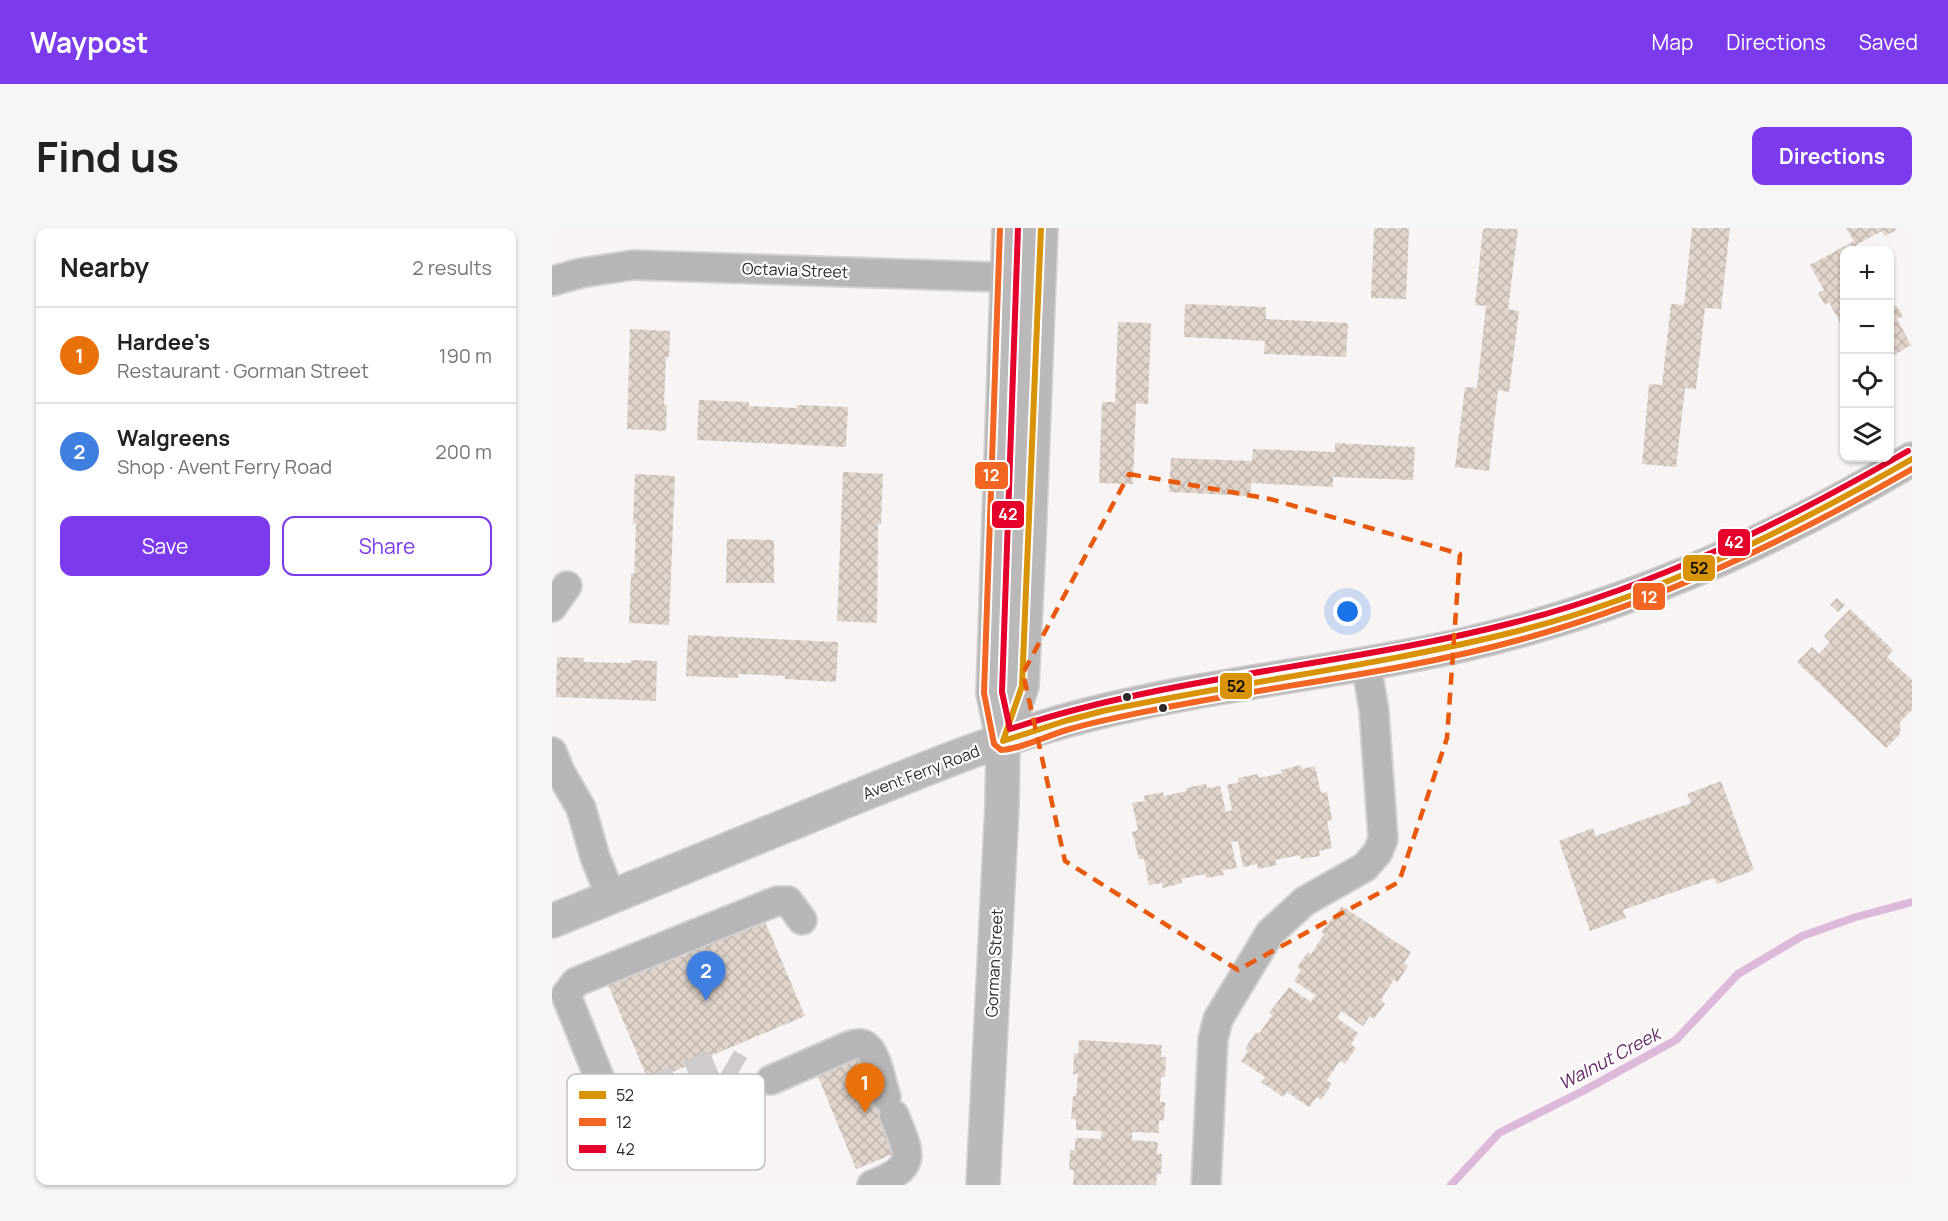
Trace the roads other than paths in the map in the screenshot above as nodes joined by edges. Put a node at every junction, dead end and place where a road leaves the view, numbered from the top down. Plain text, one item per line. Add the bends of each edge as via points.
1 (1009, 228) edge
2 (1041, 228) edge
3 (1006, 277) junction
4 (1039, 278) junction
5 (552, 281) edge
6 (1912, 459) edge
7 (1366, 662) junction
8 (1003, 741) junction
9 (552, 752) edge
10 (611, 897) junction
11 (802, 920) dead end
12 (552, 921) edge
13 (598, 1074) edge
14 (771, 1080) tunnel mouth
15 (872, 1185) edge
16 (983, 1185) edge
17 (1206, 1185) edge

1 - 3 main road, Gorman Street
2 - 4 main road, Gorman Street
3 - 4 street, Octavia Street
3 - 5 street, Octavia Street via 633,265
3 - 8 main road, Gorman Street via 993,693
4 - 8 main road, Gorman Street via 1022,686
6 - 7 main road, Avent Ferry Road via 1738,553 1623,599 1456,646
7 - 8 main road, Avent Ferry Road via 1087,714
7 - 17 street via 1374,711 1383,839 1365,867 1305,902 1270,933 1218,1019 1213,1040
8 - 10 main road, Avent Ferry Road
8 - 16 main road, Gorman Street
9 - 10 street via 580,808
10 - 12 main road, Avent Ferry Road
11 - 13 street via 788,901 777,901 576,982 566,995
14 - 15 street via 849,1046 867,1047 907,1147 902,1169

